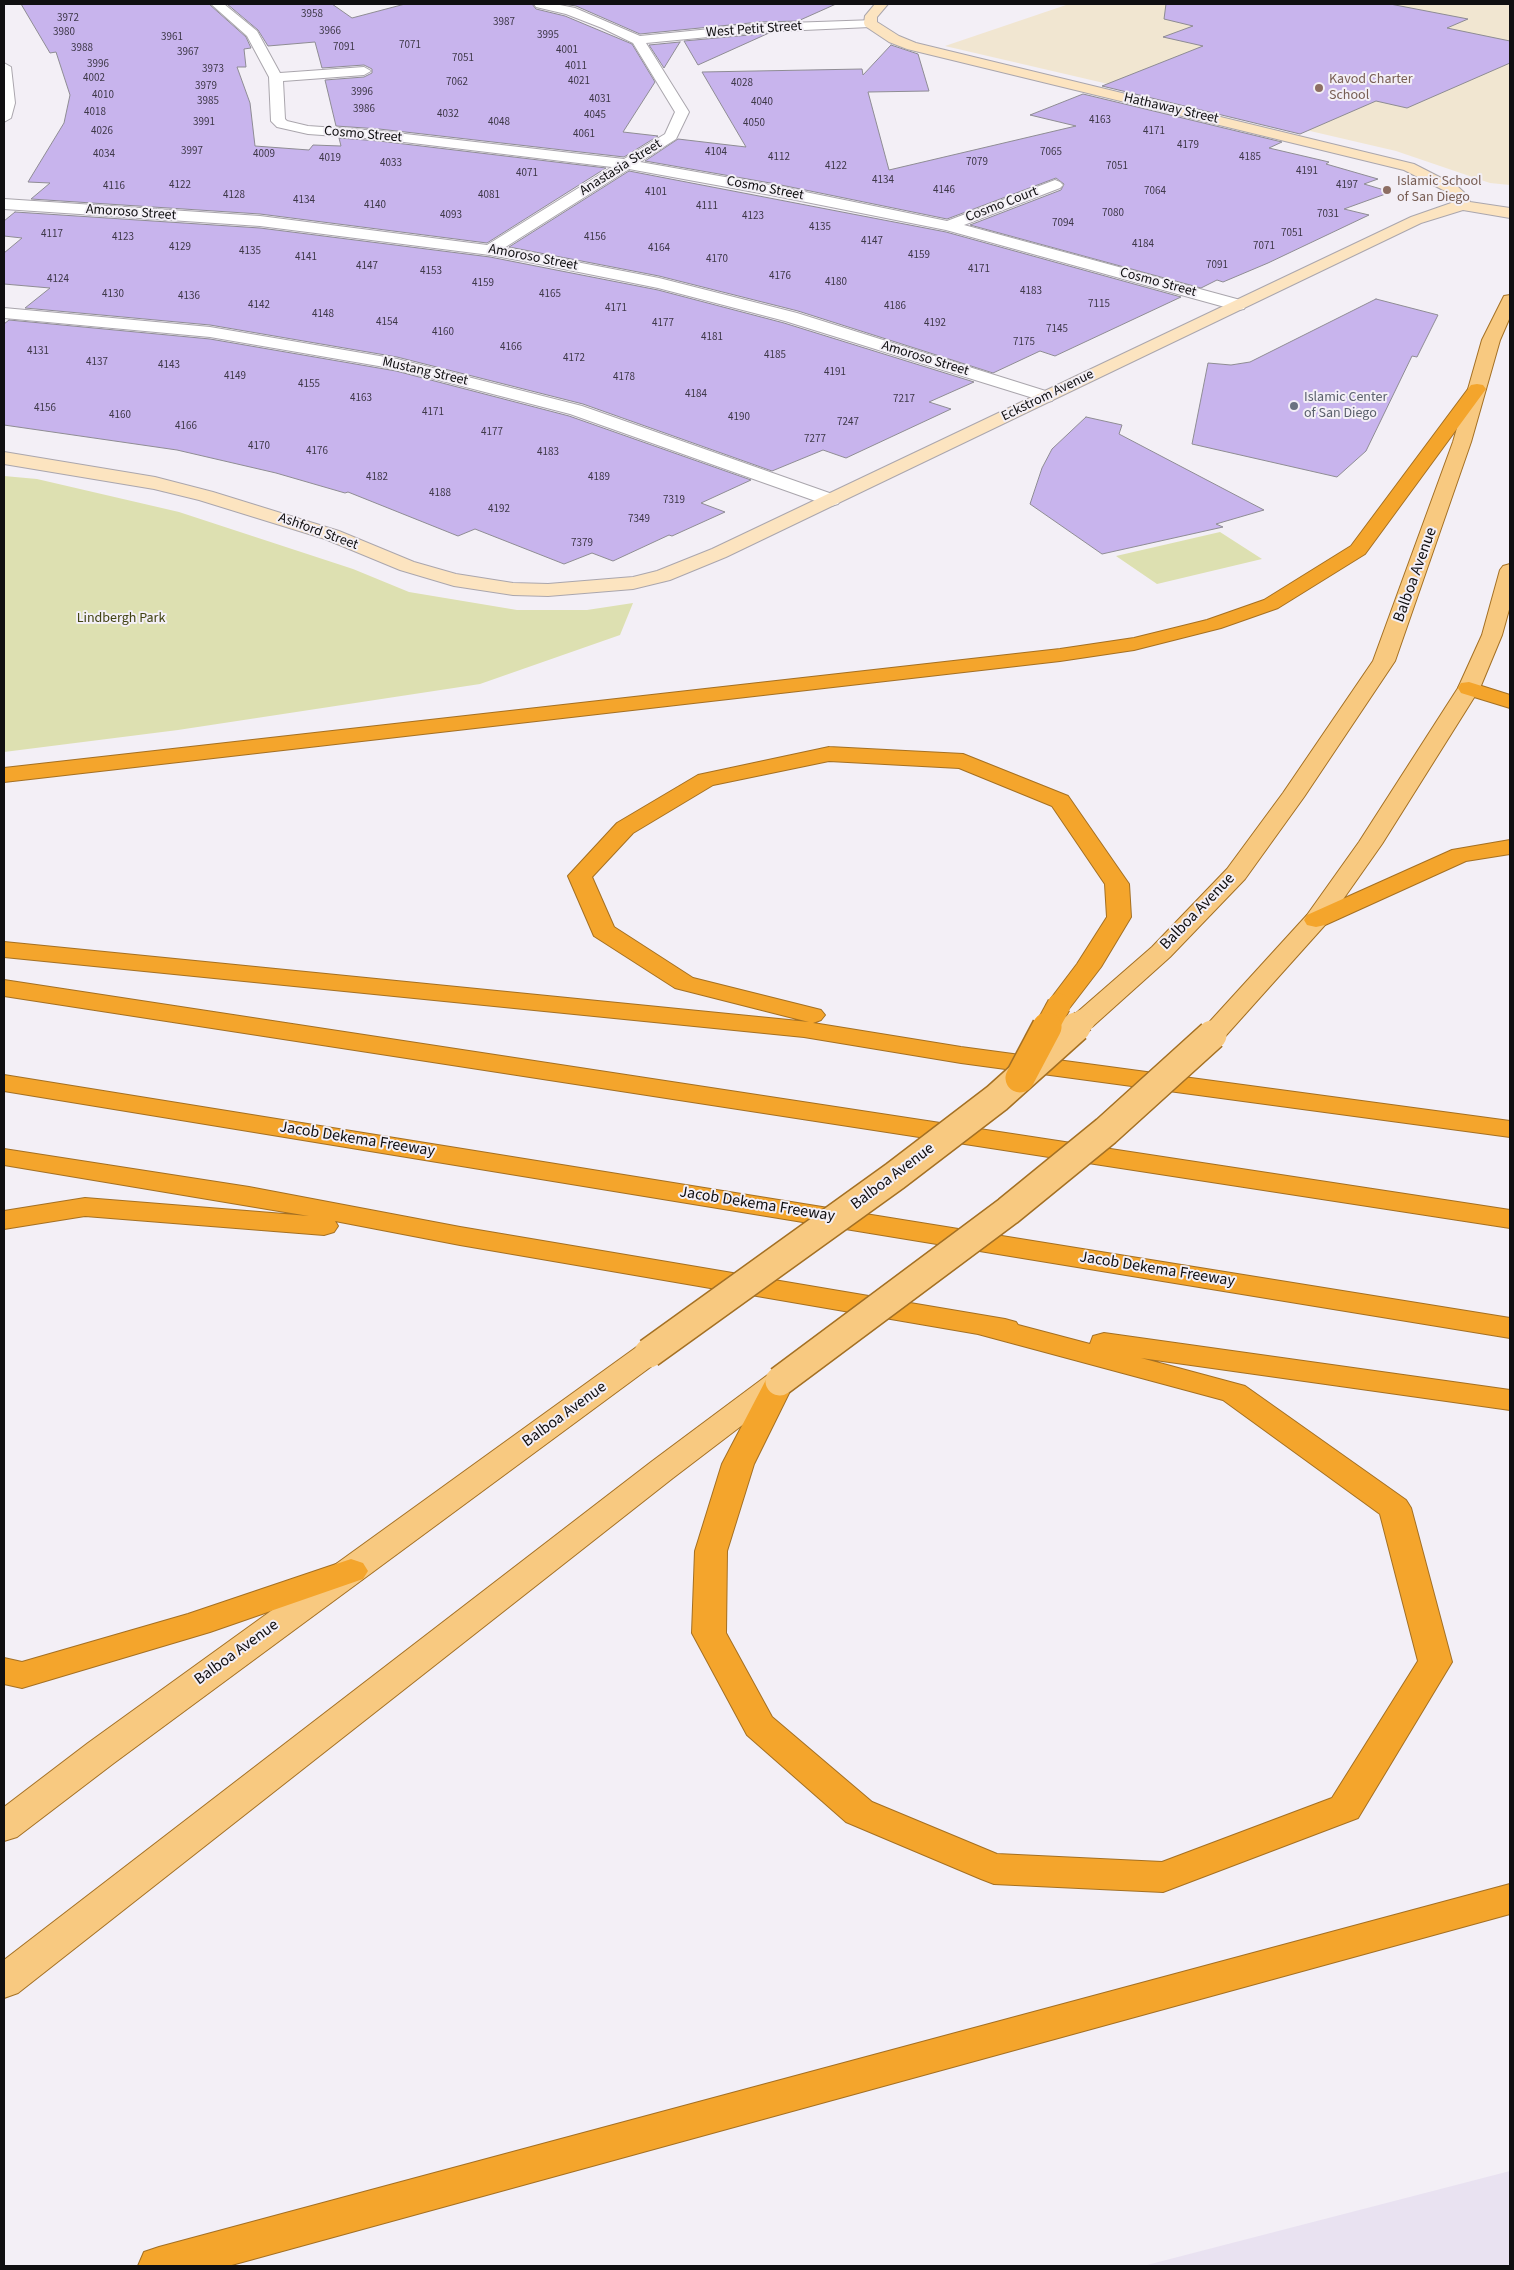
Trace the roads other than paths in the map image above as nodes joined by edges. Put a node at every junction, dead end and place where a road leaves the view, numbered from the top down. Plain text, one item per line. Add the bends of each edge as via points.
1 (217, 4) edge
2 (540, 4) edge
3 (882, 4) edge
4 (870, 23) junction
5 (638, 40) junction
6 (4, 67) edge
7 (364, 71) dead end
8 (276, 77) junction
9 (4, 118) edge
10 (627, 164) junction
11 (1055, 185) dead end
12 (4, 204) edge
13 (1462, 205) junction
14 (1510, 213) edge
15 (948, 226) junction
16 (490, 250) junction
17 (1510, 300) edge
18 (1238, 306) junction
19 (4, 313) edge
20 (1477, 389) junction
21 (1046, 397) junction
22 (4, 458) edge
23 (831, 500) junction
24 (1510, 570) edge
25 (633, 583) joint
26 (1469, 688) junction
27 (1510, 702) edge
28 (4, 774) edge
29 (1510, 847) edge
30 (1316, 920) junction
31 (4, 950) edge
32 (4, 988) edge
33 (961, 1055) junction
34 (1020, 1078) junction
35 (4, 1083) edge
36 (1510, 1129) edge
37 (4, 1157) edge
38 (1510, 1219) edge
39 (4, 1220) edge
40 (460, 1236) junction
41 (988, 1327) junction
42 (1510, 1328) edge
43 (780, 1381) junction
44 (1510, 1400) edge
45 (351, 1571) junction
46 (4, 1671) edge
47 (4, 1827) edge
48 (1510, 1899) edge
49 (4, 1982) edge
50 (159, 2266) edge

1 - 8 street via 252,34
2 - 5 street via 589,18
3 - 4 street via 871,16
4 - 5 street, West Petit Street via 760,28
4 - 13 street, Hathaway Street via 894,39 934,52 1379,158 1457,191
5 - 10 street, Anastasia Street via 682,112 671,136
6 - 9 street via 8,103
7 - 8 street
8 - 10 street, Cosmo Street via 278,121 282,124 308,130 408,138
10 - 15 street, Cosmo Street
10 - 16 street, Anastasia Street
11 - 15 street, Cosmo Court
12 - 16 street, Amoroso Street via 260,222
13 - 14 street
13 - 18 street, Eckstrom Avenue via 1416,220
15 - 18 street, Cosmo Street
16 - 21 street, Amoroso Street via 659,283 791,317
17 - 20 main road, Balboa Avenue via 1491,340
18 - 21 street, Eckstrom Avenue
19 - 23 street, Mustang Street via 210,332 397,364 576,410
20 - 28 highway via 1358,550 1271,604 1214,624 1134,644 1060,655
20 - 34 main road, Balboa Avenue, bridge via 1445,494 1384,661 1236,874 1161,952
21 - 23 street, Eckstrom Avenue
22 - 25 street, Ashford Street via 155,483 206,496 332,535 407,566 454,580 513,589 548,590
23 - 25 street, Eckstrom Avenue via 691,566
24 - 26 main road via 1492,635
26 - 27 highway
26 - 30 main road via 1370,844
29 - 30 highway via 1460,855
30 - 43 main road, bridge via 1212,1035 1106,1131 1008,1211
31 - 33 highway via 804,1029
32 - 38 highway
33 - 34 highway, bridge via 859,1025 684,983 603,931 580,876 624,828 706,780 829,754 963,761 1060,801 1117,884 1119,917 1088,967 1059,1005
33 - 36 highway
34 - 45 main road, Balboa Avenue, bridge via 895,1176
35 - 42 highway, Jacob Dekema Freeway
37 - 40 highway via 249,1196
39 - 40 highway via 85,1207
40 - 41 highway
41 - 43 highway via 1234,1394 1395,1508 1435,1662 1344,1808 1163,1877 994,1869 859,1812 759,1726 709,1633 711,1551 738,1464
41 - 44 highway
43 - 49 main road
45 - 46 highway via 198,1623 22,1675
45 - 47 main road, Balboa Avenue
48 - 50 highway

